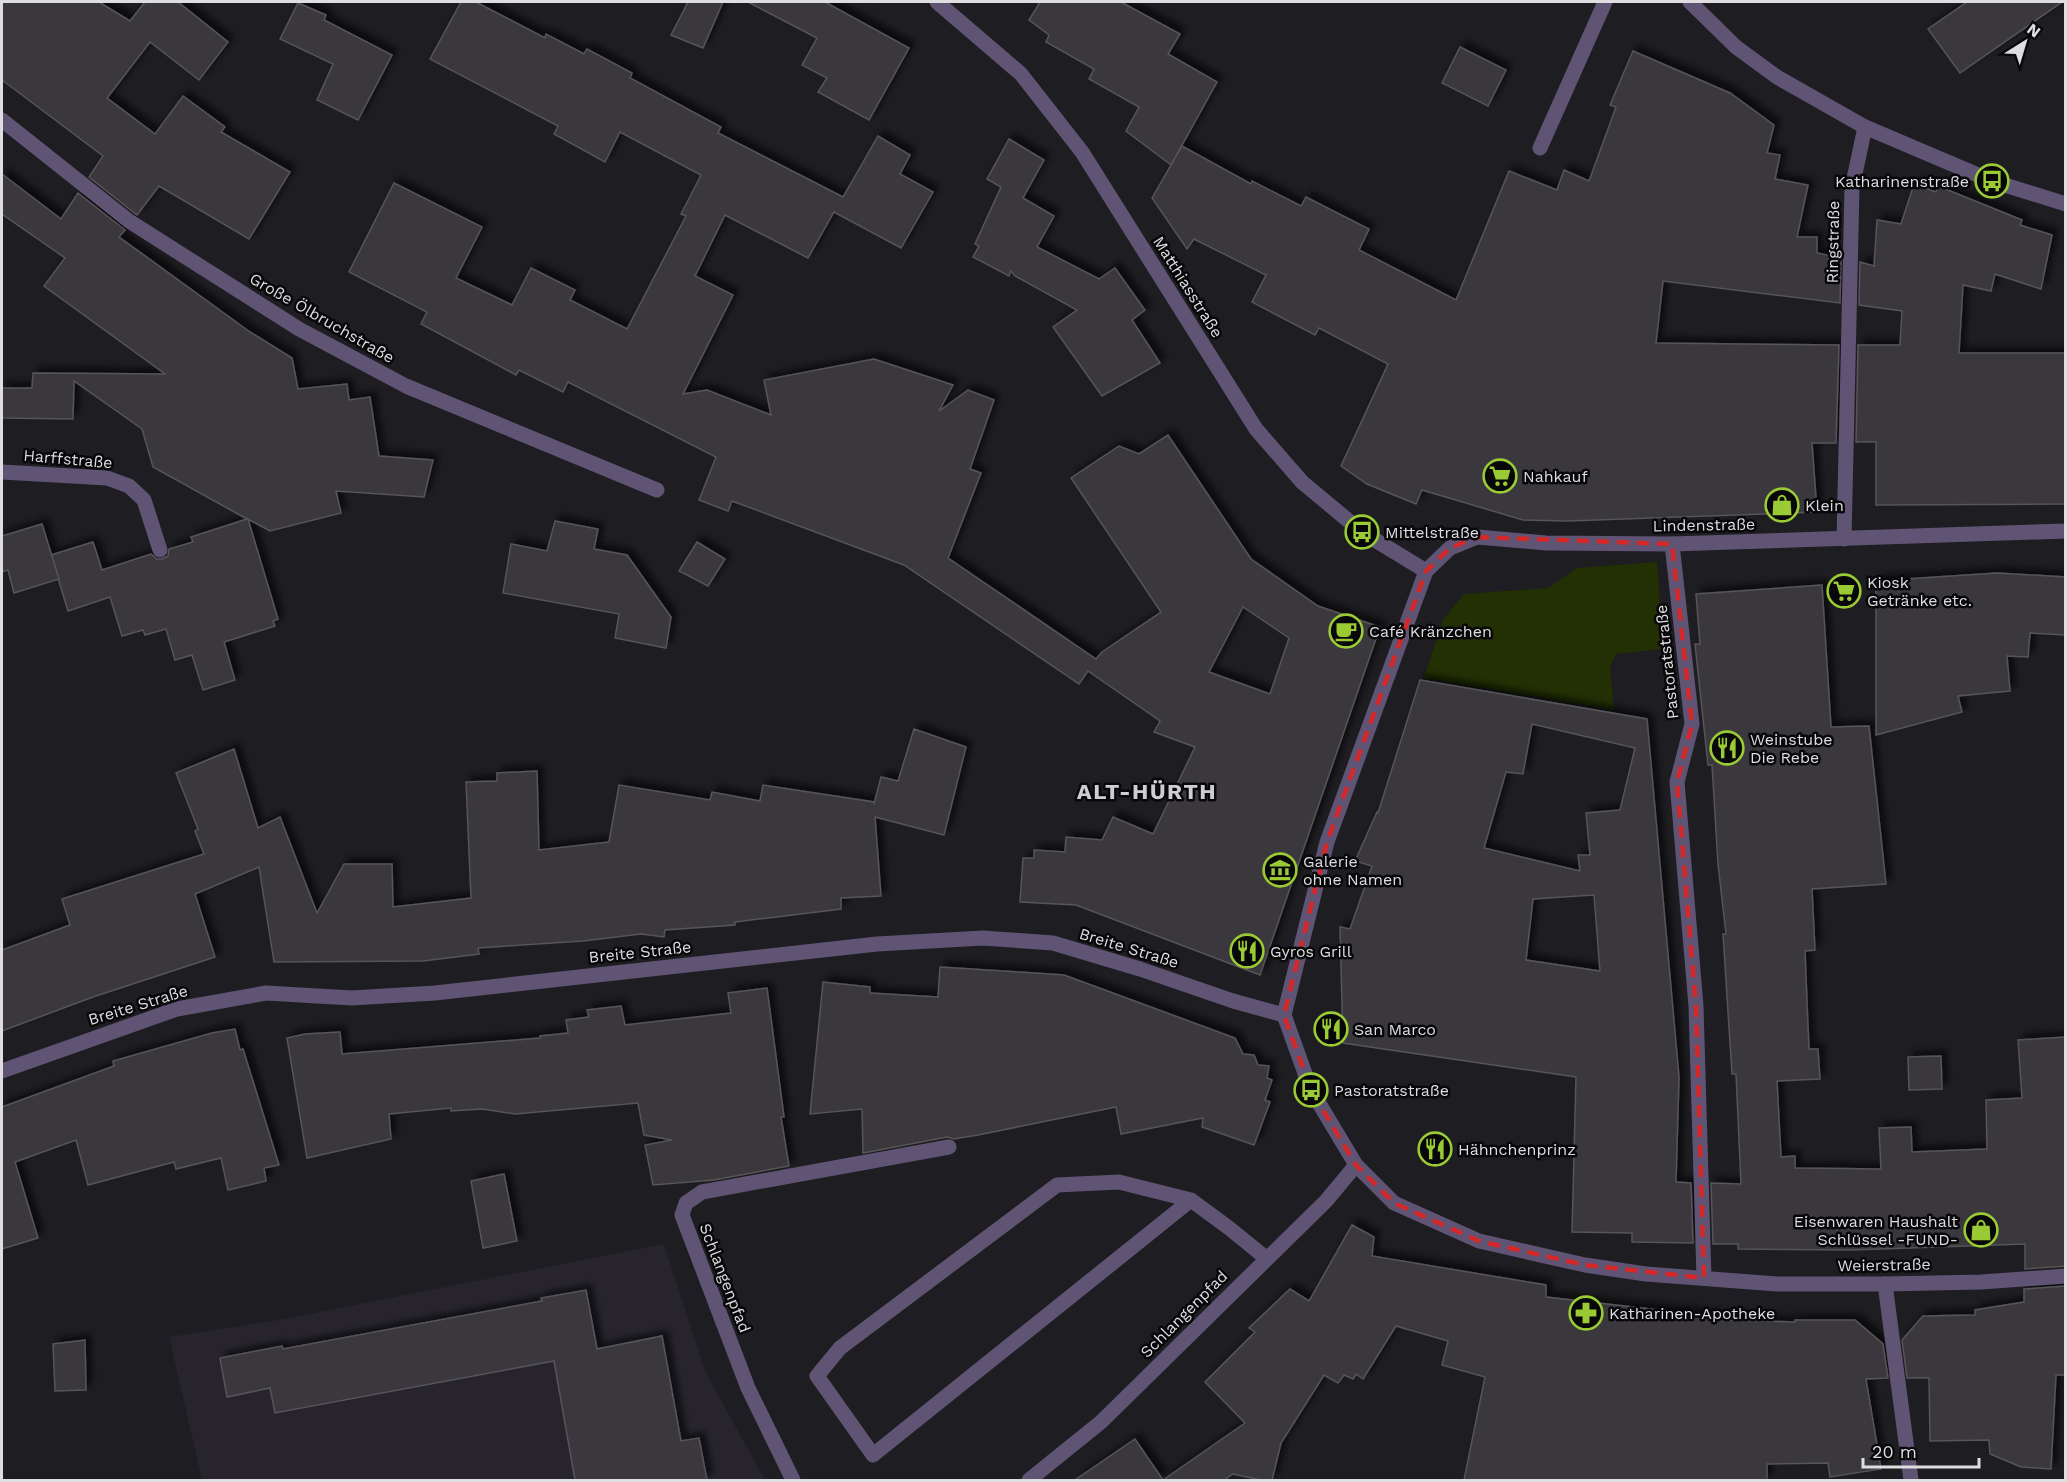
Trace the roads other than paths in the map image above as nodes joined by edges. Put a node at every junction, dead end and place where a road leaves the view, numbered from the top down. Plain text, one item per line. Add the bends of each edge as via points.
1 (937, 2) edge
2 (1605, 2) edge
3 (1690, 2) edge
4 (2, 120) edge
5 (1865, 127) junction
6 (1540, 148) dead end
7 (2066, 204) edge
8 (2, 472) edge
9 (657, 490) dead end
10 (2066, 531) edge
11 (1845, 539) junction
12 (1672, 544) junction
13 (160, 550) dead end
14 (1426, 571) junction
15 (1284, 1015) junction
16 (2, 1071) edge
17 (949, 1147) dead end
18 (1356, 1165) junction
19 (1191, 1200) junction
20 (1266, 1258) junction
21 (2066, 1276) edge
22 (1704, 1278) junction
23 (1886, 1284) junction
24 (793, 1480) edge
25 (1029, 1480) edge
26 (1909, 1480) edge

1 - 14 street, Matthiasstraße via 1021,74 1082,152 1256,429 1302,482 1344,518
2 - 6 street
3 - 5 street via 1736,47 1777,77
4 - 9 street, Große Ölbruchstraße via 129,221 299,329 406,386
5 - 7 street via 1992,181
5 - 11 street, Ringstraße via 1852,188
8 - 13 street, Harffstraße via 107,478 129,486 144,500
10 - 11 street, Lindenstraße
11 - 12 street, Lindenstraße
12 - 14 street, Lindenstraße via 1546,543 1477,537 1450,548
12 - 22 street, Pastoratstraße via 1692,724 1677,782 1696,1005
14 - 15 street via 1327,842
15 - 16 street, Breite Straße via 1053,943 983,938 877,944 435,993 352,998 266,993 177,1010
15 - 18 street via 1311,1090
17 - 24 street, Schlangenpfad via 702,1192 686,1203 682,1215 748,1388
18 - 20 street, Schlangenpfad via 1326,1201
18 - 22 street, Weierstraße via 1394,1203 1479,1241 1595,1266
19 - 19 street via 873,1455 817,1376 840,1348 1057,1185 1119,1182
19 - 20 street
20 - 25 street, Schlangenpfad via 1101,1422
21 - 23 street, Weierstraße
22 - 23 street, Weierstraße via 1777,1284
23 - 26 street

